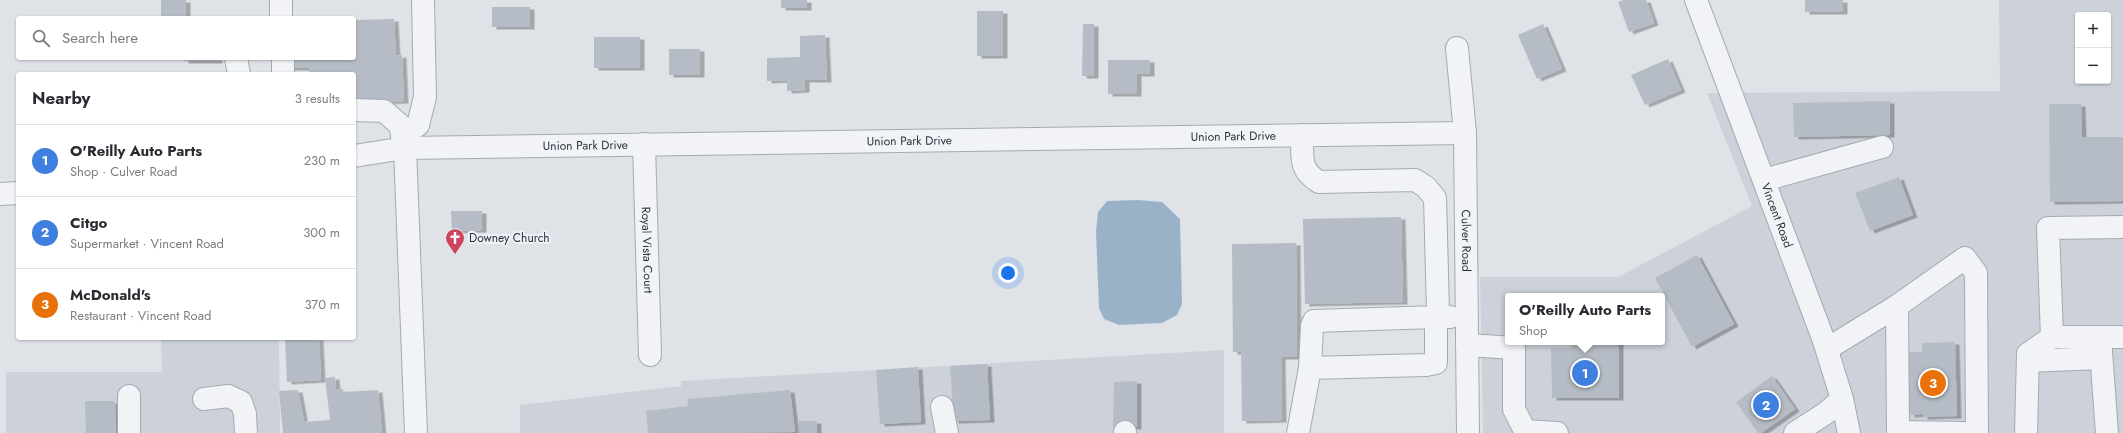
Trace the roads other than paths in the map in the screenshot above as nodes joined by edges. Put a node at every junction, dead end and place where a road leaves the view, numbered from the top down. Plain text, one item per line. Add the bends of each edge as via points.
1 (281, 0) edge
2 (423, 0) edge
3 (1696, 0) edge
4 (281, 16) edge
5 (1457, 48) dead end
6 (236, 60) edge
7 (283, 60) edge
8 (239, 72) edge
9 (283, 72) edge
10 (356, 110) edge
11 (1465, 133) junction
12 (1302, 135) junction
13 (404, 142) junction
14 (644, 144) junction
15 (1882, 147) dead end
16 (356, 155) edge
17 (1764, 180) junction
18 (16, 193) edge
19 (0, 194) edge
20 (2123, 227) edge
21 (1896, 306) junction
22 (1436, 317) junction
23 (1466, 317) junction
24 (2052, 337) junction
25 (2123, 337) edge
26 (1467, 345) junction
27 (2101, 348) junction
28 (1827, 349) junction
29 (650, 355) dead end
30 (2028, 361) junction
31 (1310, 368) junction
32 (129, 396) dead end
33 (204, 399) dead end
34 (1842, 399) junction
35 (942, 407) dead end
36 (129, 433) edge
37 (246, 433) edge
38 (416, 433) edge
39 (947, 433) edge
40 (1298, 433) edge
41 (1468, 433) edge
42 (1557, 433) edge
43 (1795, 433) edge
44 (1849, 433) edge
45 (1964, 433) edge
46 (1977, 433) edge
47 (2026, 433) edge
48 (2106, 433) edge

1 - 4 street
2 - 13 street via 424,97 418,125
3 - 17 street, Vincent Road
5 - 11 street, Culver Road
6 - 8 street
7 - 9 street
10 - 13 street via 384,111 400,125
11 - 12 street, Union Park Drive
11 - 23 street, Culver Road
12 - 14 street, Union Park Drive
12 - 22 street via 1303,167 1309,176 1319,182 1415,180 1426,187 1435,198 1438,311
13 - 14 street, Union Park Drive
13 - 16 street, Union Park Drive
13 - 38 street
14 - 29 street, Royal Vista Court
15 - 17 street
17 - 28 street, Vincent Road
18 - 19 street
20 - 24 street via 2048,228
21 - 28 street
21 - 45 street via 1898,432
21 - 46 street via 1965,258 1976,273
22 - 23 street
22 - 31 street via 1314,321
22 - 31 street via 1436,363
23 - 26 street, Culver Road
24 - 27 street
24 - 30 street via 2028,354
25 - 27 street
26 - 41 street, Culver Road
26 - 42 street via 1514,348 1514,409 1525,431
27 - 30 street
27 - 48 street
28 - 34 street, Vincent Road
30 - 47 street
31 - 40 street
32 - 36 street
33 - 37 street via 228,396 241,402 245,414
34 - 43 street
34 - 44 street, Vincent Road
35 - 39 street

